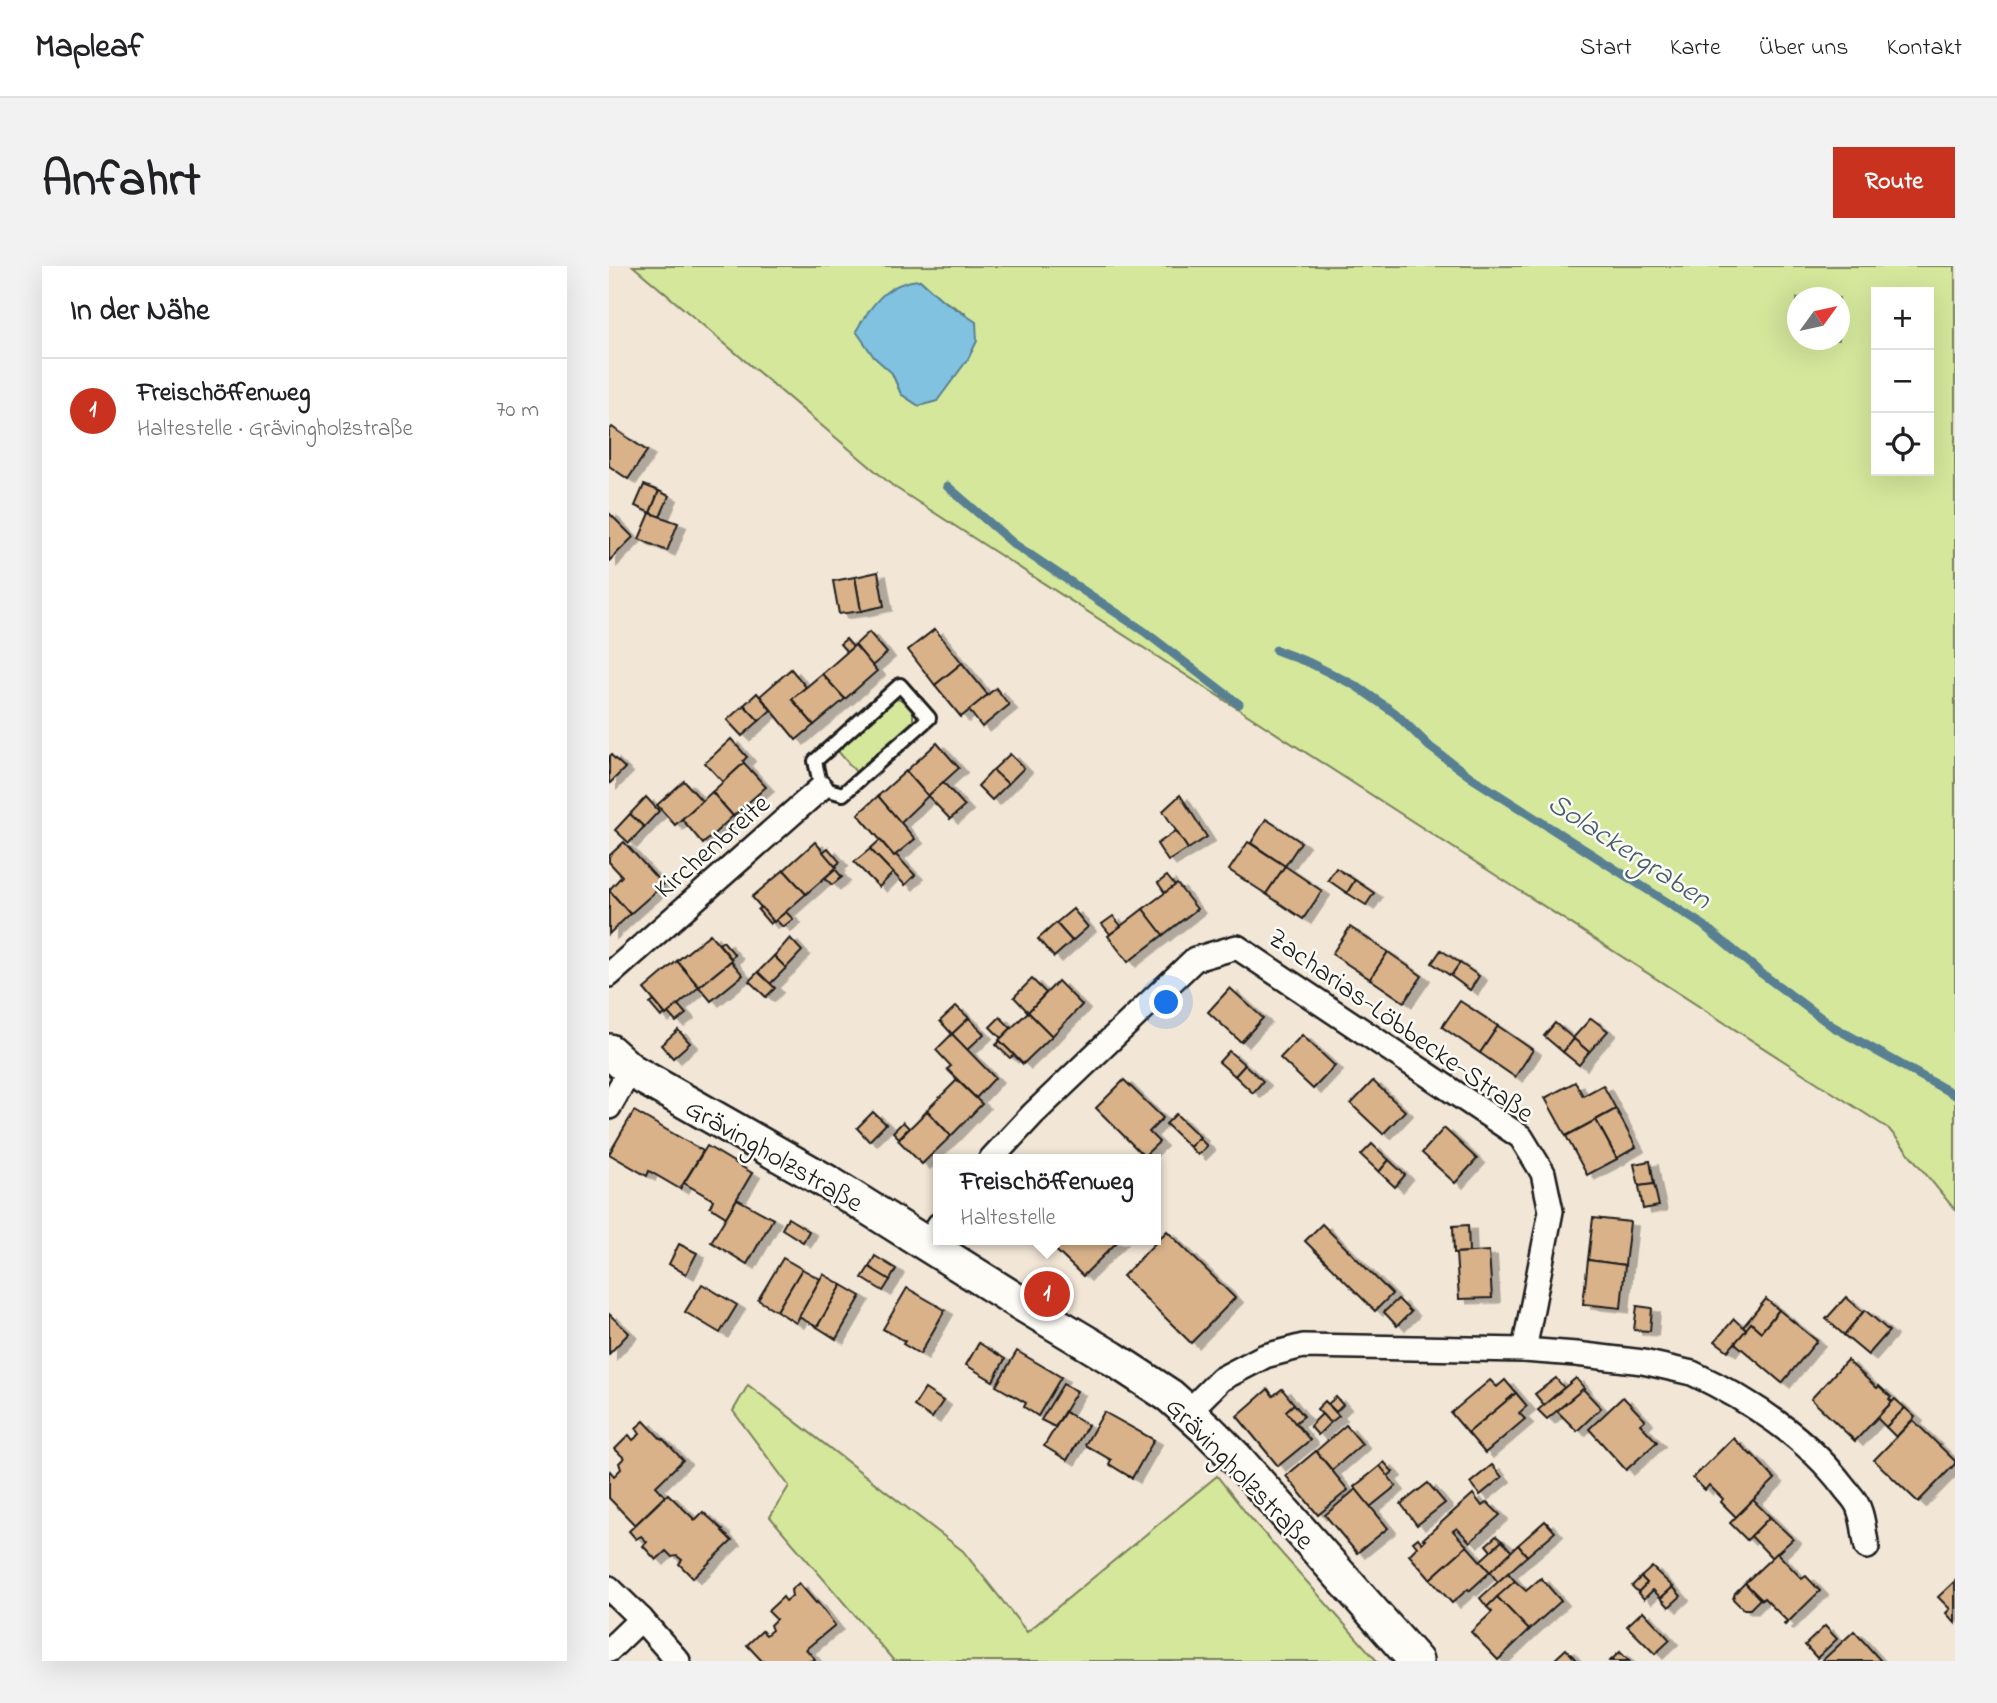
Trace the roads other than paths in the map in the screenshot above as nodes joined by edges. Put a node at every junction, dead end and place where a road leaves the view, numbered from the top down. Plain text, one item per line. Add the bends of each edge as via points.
1 (821, 788) junction
2 (609, 975) edge
3 (619, 1061) edge
4 (609, 1107) edge
5 (996, 1154) edge
6 (933, 1235) edge
7 (946, 1245) edge
8 (1524, 1350) junction
9 (1188, 1412) junction
10 (1867, 1547) dead end
11 (609, 1588) edge
12 (641, 1619) junction
13 (609, 1650) edge
14 (678, 1661) edge
15 (1416, 1661) edge

1 - 1 lane via 815,761 900,685 929,718 843,794
1 - 2 street, Kirchenbreite
3 - 4 street
3 - 6 main road, Grävingholzstraße via 829,1184
5 - 8 street, Zacharias-Löbbecke-Straße via 1195,959 1237,947 1521,1137 1543,1173 1551,1211
7 - 9 main road, Grävingholzstraße via 1022,1304 1112,1358
8 - 9 street via 1303,1346 1265,1356 1221,1379
8 - 10 street via 1643,1362 1692,1373 1736,1395 1831,1469 1859,1507
9 - 15 main road, Grävingholzstraße via 1236,1458
11 - 12 street
12 - 13 street
12 - 14 street

